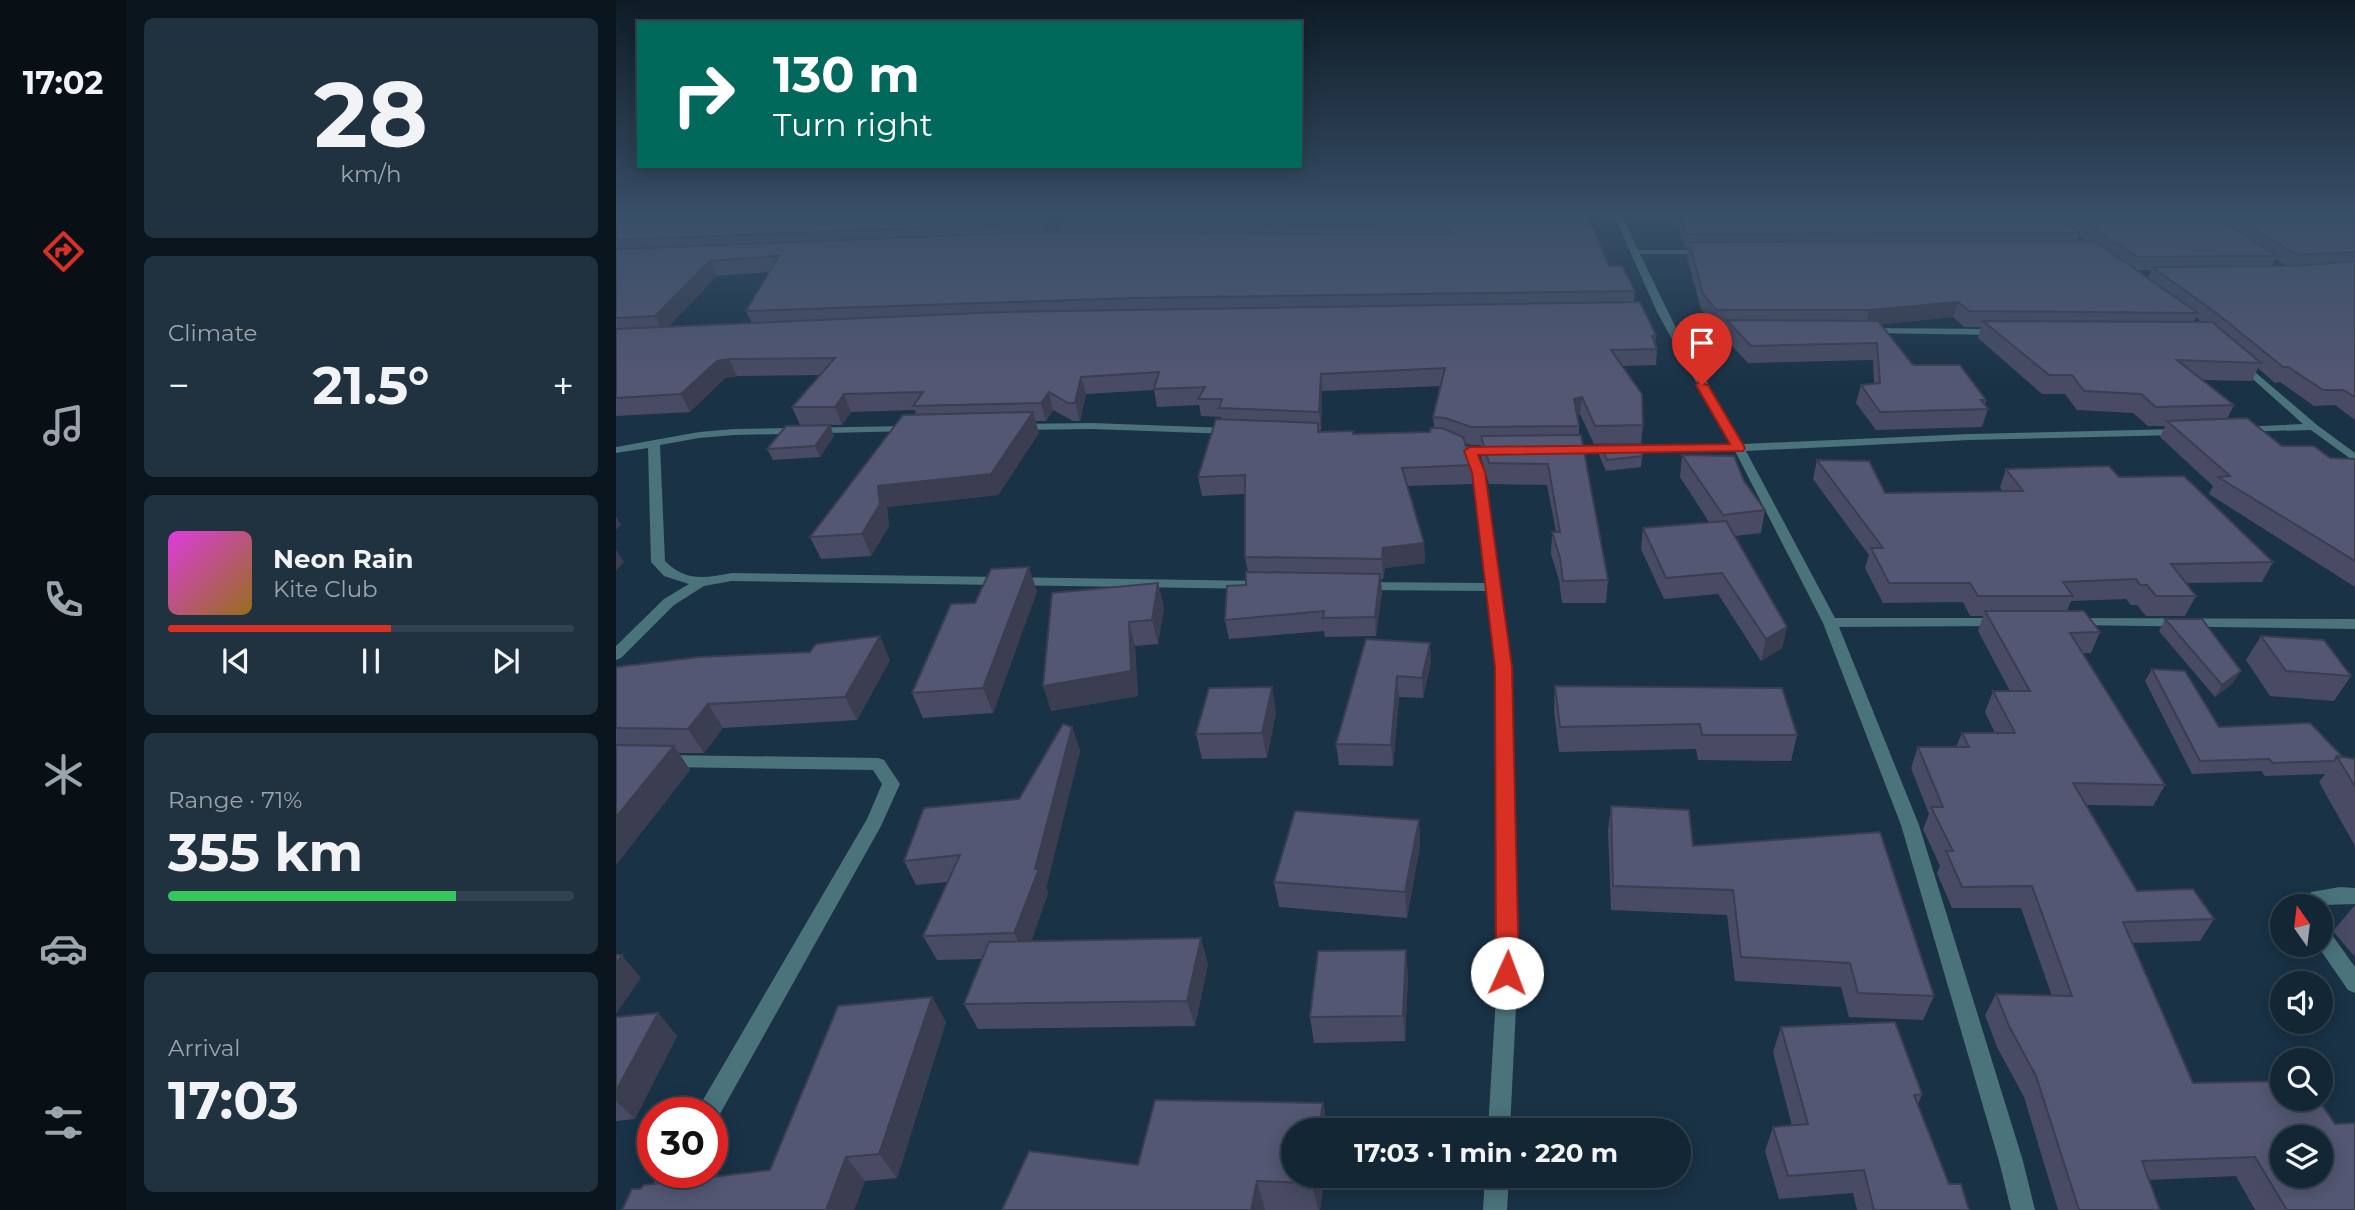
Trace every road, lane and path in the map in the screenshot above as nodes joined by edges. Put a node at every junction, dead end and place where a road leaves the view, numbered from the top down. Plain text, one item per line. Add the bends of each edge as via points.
1 (1639, 269) edge
2 (1672, 331) junction
3 (1754, 331) edge
4 (1863, 331) edge
5 (2007, 332) edge
6 (2229, 353) edge
7 (2313, 427) junction
8 (1011, 428) edge
9 (917, 429) edge
10 (2233, 430) edge
11 (1243, 432) edge
12 (2193, 432) edge
13 (1432, 440) edge
14 (654, 444) junction
15 (1739, 448) junction
16 (616, 450) edge
17 (1510, 450) edge
18 (1551, 450) edge
19 (1470, 451) junction
20 (2355, 459) edge
21 (700, 583) junction
22 (1270, 585) edge
23 (1354, 586) edge
24 (1493, 587) junction
25 (2017, 622) edge
26 (2056, 622) edge
27 (1830, 623) junction
28 (2355, 624) edge
29 (622, 641) edge
30 (616, 655) edge
31 (643, 760) edge
32 (2333, 895) edge
33 (2355, 896) edge
34 (2333, 953) edge
35 (2355, 984) edge
36 (717, 1097) edge
37 (1500, 1118) edge
38 (665, 1188) edge
39 (1496, 1188) edge
40 (652, 1210) edge
41 (1495, 1210) edge
42 (2023, 1210) edge

1 - 2 street via 1655,312
2 - 3 street
2 - 15 street
4 - 5 street
6 - 7 street
7 - 10 street
7 - 20 street
8 - 11 street
9 - 14 street via 734,432
12 - 15 street
13 - 19 street
14 - 16 street
14 - 21 street via 658,562 669,573
15 - 18 street
15 - 27 street
17 - 19 street
19 - 24 street via 1479,472
21 - 22 street via 732,577
21 - 29 street
23 - 24 street
24 - 37 street via 1504,667 1509,946
25 - 27 street
26 - 28 street
27 - 42 street via 1910,825
29 - 30 street
31 - 36 street via 878,764 891,784 875,821
32 - 33 street
34 - 35 street
38 - 40 street
39 - 41 street

